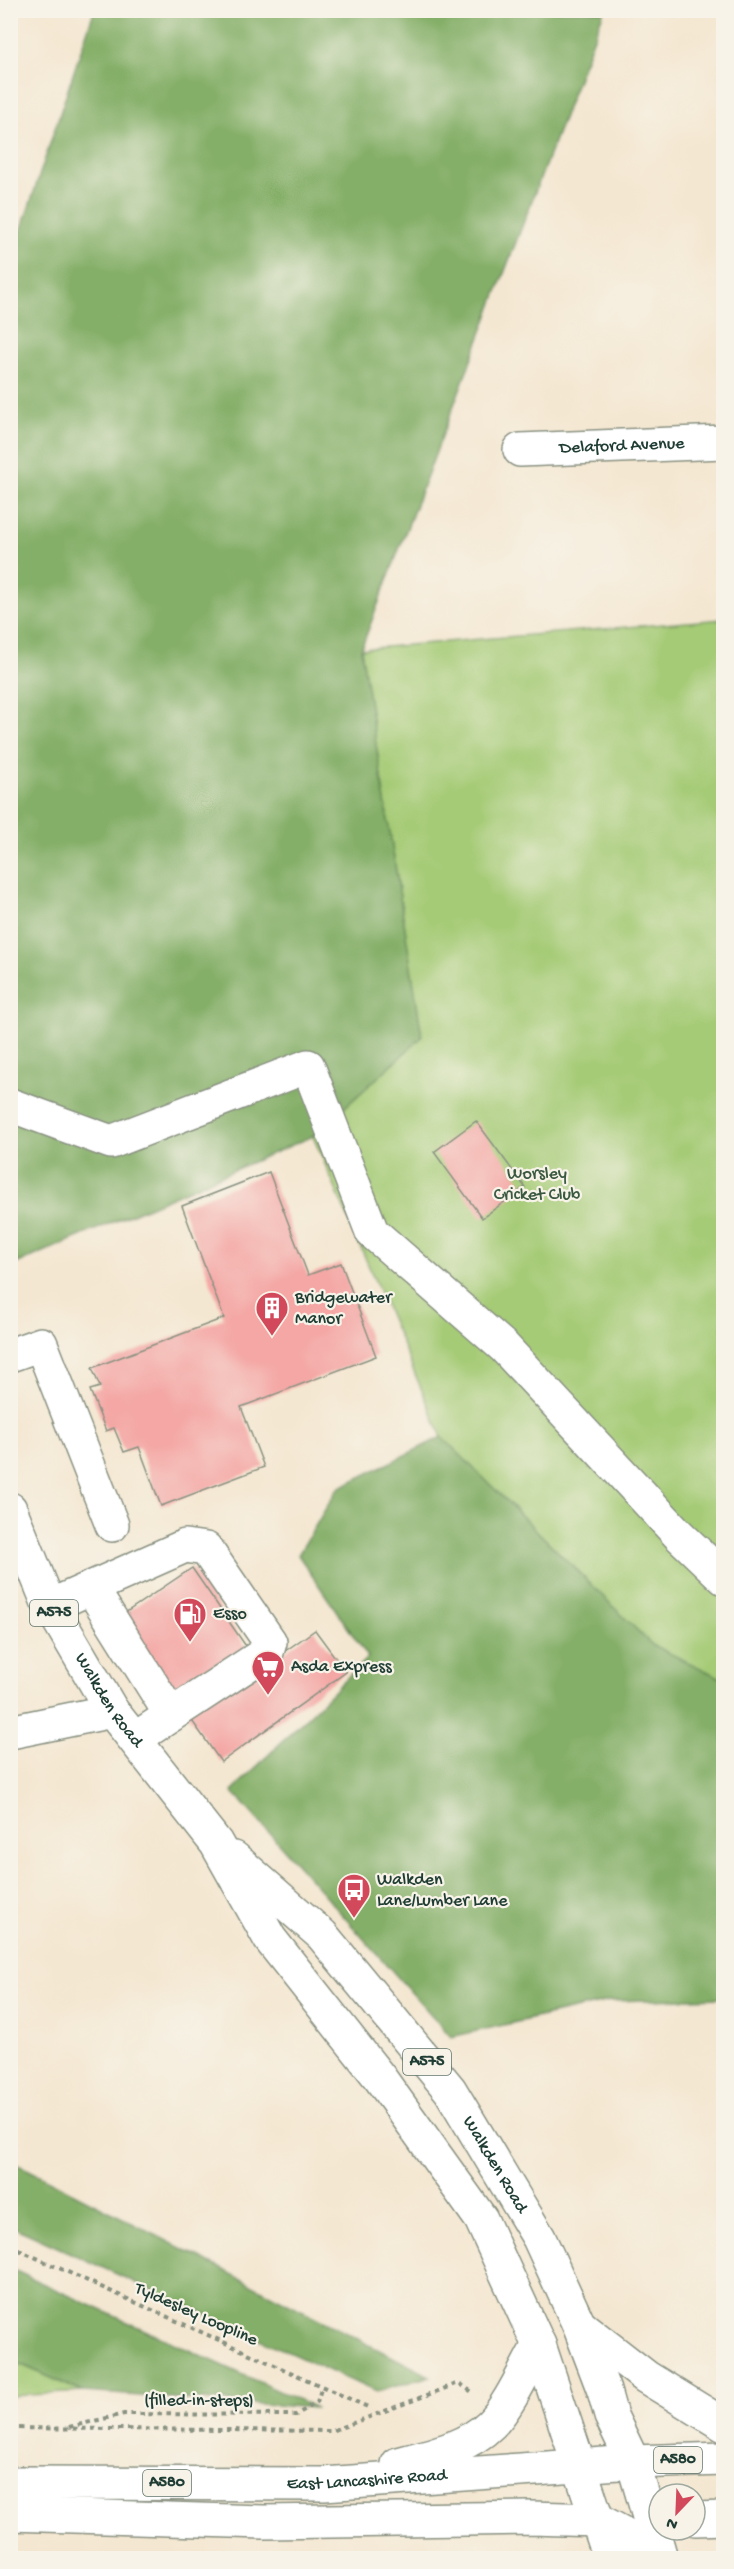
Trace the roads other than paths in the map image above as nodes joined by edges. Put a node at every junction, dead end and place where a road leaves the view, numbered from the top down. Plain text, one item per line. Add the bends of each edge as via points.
1 (723, 442) edge
2 (520, 450) dead end
3 (10, 1106) edge
4 (10, 1355) edge
5 (10, 1509) edge
6 (112, 1525) dead end
7 (723, 1578) edge
8 (92, 1588) junction
9 (50, 1606) junction
10 (112, 1711) junction
11 (171, 1715) junction
12 (10, 1732) edge
13 (135, 1739) junction
14 (216, 1843) junction
15 (579, 2325) junction
16 (539, 2345) junction
17 (723, 2425) edge
18 (723, 2459) edge
19 (633, 2462) junction
20 (578, 2467) junction
21 (10, 2483) edge
22 (324, 2484) junction
23 (647, 2498) edge
24 (10, 2514) edge
25 (647, 2518) edge
26 (707, 2518) edge
27 (723, 2518) edge
28 (598, 2520) junction
29 (657, 2542) edge
30 (610, 2559) edge
31 (659, 2559) edge

1 - 2 main road, Delaford Avenue
3 - 7 main road via 111,1142 308,1066 372,1232 504,1347
4 - 6 main road via 41,1344
5 - 9 main road, Walkden Road / A575
8 - 9 main road
8 - 11 main road
8 - 11 main road via 185,1546 206,1549 270,1642 267,1652
9 - 10 main road, Walkden Road / A575
10 - 12 main road
10 - 13 main road, Walkden Road / A575
11 - 13 main road
13 - 14 main road, Walkden Road / A575
14 - 15 main road, Walkden Road / A575 via 322,1935 450,2090 539,2238
14 - 16 main road, Walkden Road / A575 via 270,1939 380,2078 480,2219
15 - 17 main road via 646,2377
15 - 19 main road, Walkden Road / A575 via 611,2416
16 - 20 main road, Walkden Road / A575
16 - 22 main road via 490,2425 440,2453
18 - 19 main road, East Lancashire Road / A580
19 - 20 main road, East Lancashire Road / A580
19 - 23 main road, Walkden Road / A575
20 - 22 main road, East Lancashire Road / A580
20 - 25 main road via 596,2495 622,2513
20 - 28 main road, Walkden Road / A575
21 - 22 main road, East Lancashire Road / A580
24 - 28 main road via 264,2522
26 - 27 main road
28 - 30 main road, Walkden Road / A575
28 - 31 main road via 637,2541
29 - 31 main road, Walkden Road / A575

